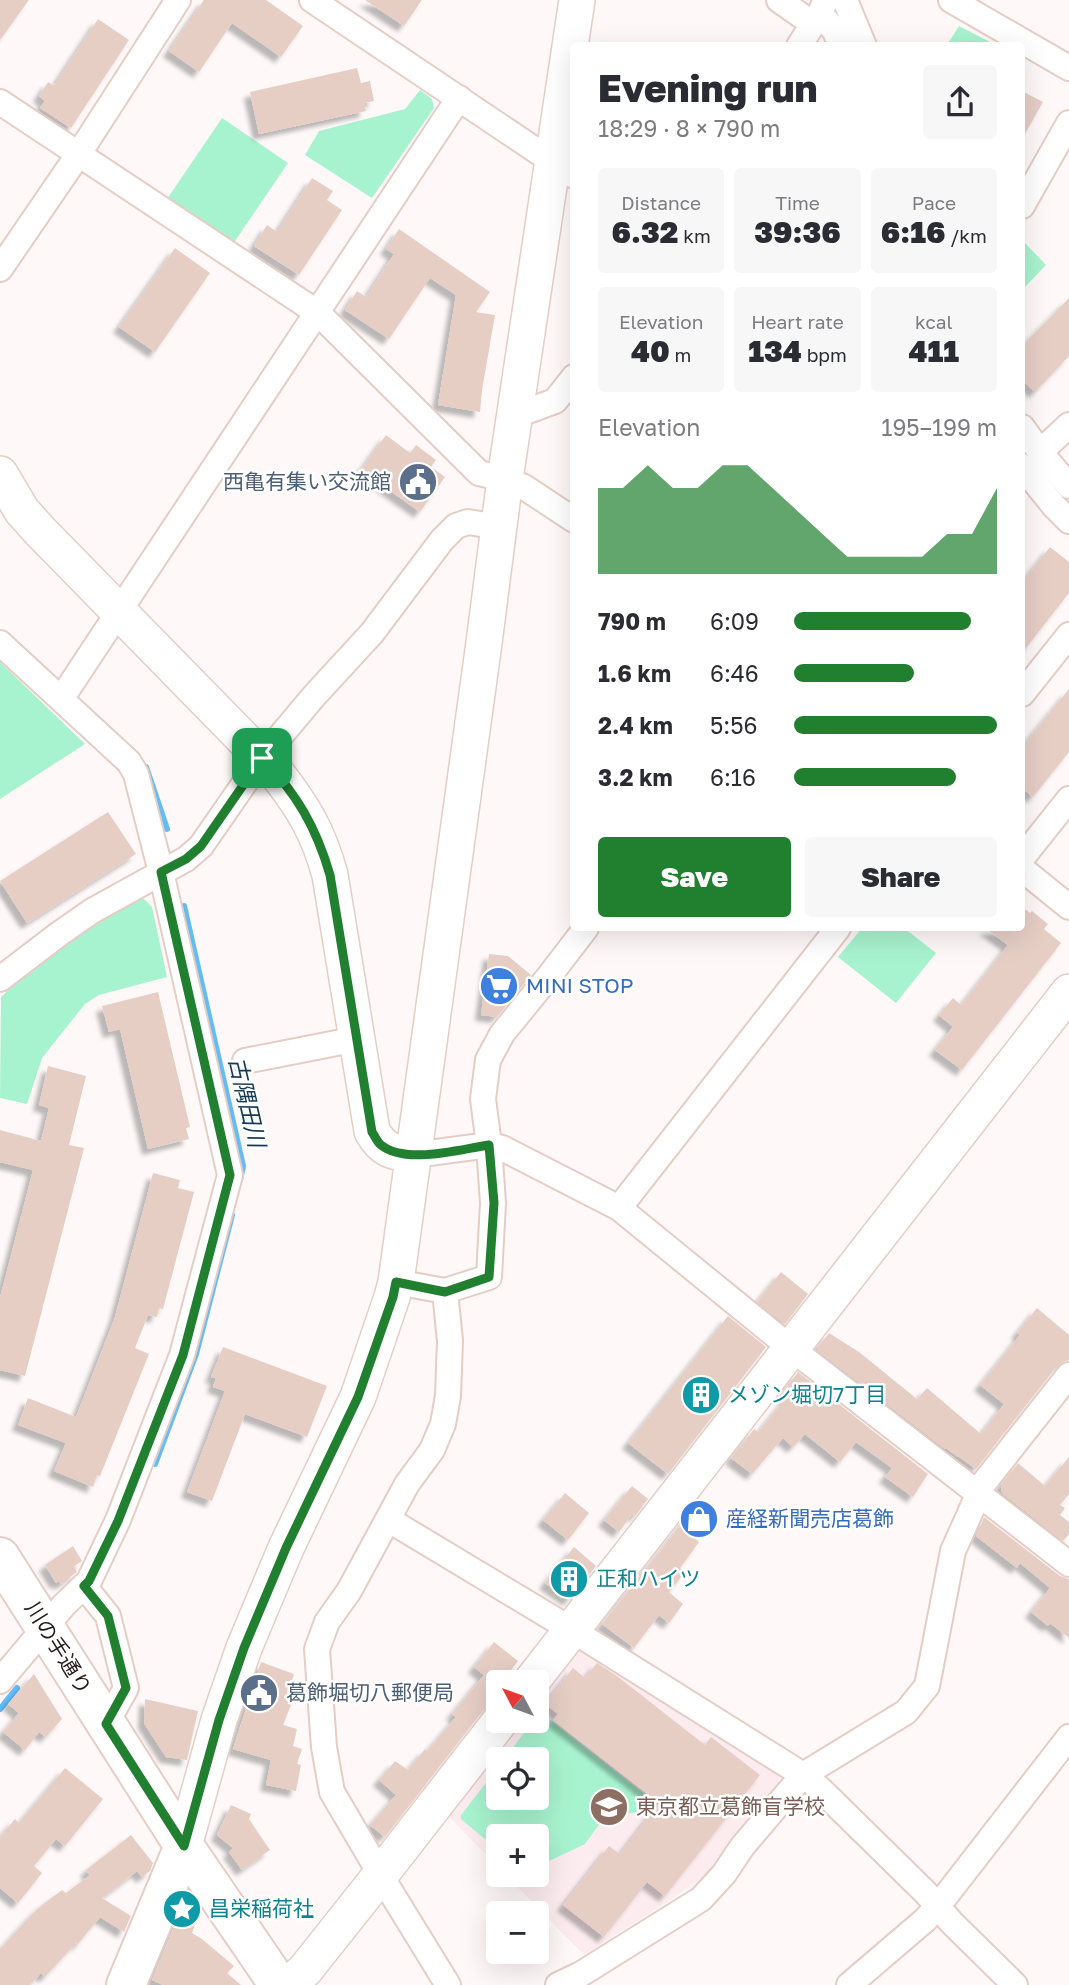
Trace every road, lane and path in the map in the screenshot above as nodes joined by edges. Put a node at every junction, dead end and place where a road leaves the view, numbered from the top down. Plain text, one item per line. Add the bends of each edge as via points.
1 (178, 0) edge
2 (312, 0) edge
3 (577, 0) edge
4 (779, 0) edge
5 (845, 0) edge
6 (951, 0) edge
7 (820, 12) edge
8 (574, 42) edge
9 (801, 42) edge
10 (839, 42) edge
11 (862, 42) edge
12 (1024, 42) edge
13 (1025, 43) edge
14 (1069, 68) edge
15 (570, 84) edge
16 (459, 98) junction
17 (0, 102) edge
18 (1069, 124) edge
19 (78, 155) junction
20 (563, 169) edge
21 (1025, 201) edge
22 (0, 269) edge
23 (318, 313) junction
24 (570, 382) edge
25 (514, 416) junction
26 (1069, 425) edge
27 (1025, 438) edge
28 (1031, 459) edge
29 (505, 479) junction
30 (2, 480) edge
31 (1069, 486) edge
32 (570, 517) edge
33 (1069, 520) edge
34 (499, 527) junction
35 (118, 613) junction
36 (1069, 635) edge
37 (0, 643) edge
38 (1025, 690) edge
39 (61, 699) junction
40 (262, 758) junction
41 (1069, 799) edge
42 (1025, 854) edge
43 (1025, 871) edge
44 (161, 872) junction
45 (1069, 907) edge
46 (584, 931) edge
47 (836, 931) edge
48 (6, 970) edge
49 (1069, 992) edge
50 (356, 1039) junction
51 (245, 1061) dead end
52 (489, 1145) junction
53 (414, 1156) junction
54 (619, 1208) junction
55 (396, 1282) junction
56 (445, 1292) junction
57 (792, 1349) junction
58 (1069, 1375) edge
59 (977, 1493) junction
60 (389, 1520) junction
61 (0, 1557) edge
62 (1069, 1564) edge
63 (84, 1586) junction
64 (45, 1628) junction
65 (572, 1630) junction
66 (540, 1670) edge
67 (0, 1681) edge
68 (106, 1724) junction
69 (491, 1733) edge
70 (1069, 1737) edge
71 (803, 1775) junction
72 (184, 1846) junction
73 (380, 1875) junction
74 (938, 1906) junction
75 (127, 1985) edge
76 (279, 1985) edge
77 (289, 1985) edge
78 (448, 1985) edge
79 (560, 1985) edge
80 (849, 1985) edge
81 (1015, 1985) edge

1 - 19 street
2 - 16 street
3 - 8 street
4 - 7 street
5 - 11 street
6 - 12 street
7 - 9 street
7 - 10 street
13 - 14 street
15 - 20 street
16 - 20 street
16 - 23 street
17 - 19 street
18 - 21 street
19 - 22 street
19 - 23 street
20 - 25 street
23 - 29 street via 479,473
23 - 35 street
24 - 25 street via 555,401
25 - 29 street
26 - 28 street
27 - 28 street
28 - 31 street
28 - 33 street via 1054,506
29 - 32 street
29 - 34 street
30 - 35 street via 22,511
34 - 40 street via 468,522 456,526 372,633
34 - 53 street
35 - 39 street
35 - 40 street
36 - 38 street
37 - 39 street
39 - 44 street via 129,762 136,774
40 - 44 street via 201,846
40 - 50 street via 294,796 321,845 330,875
41 - 42 street
43 - 45 street
44 - 48 street via 92,911
44 - 63 street via 230,1175 183,1355 118,1521
46 - 52 street via 502,1034 488,1060 483,1099
47 - 54 street
49 - 57 street
50 - 51 street
50 - 53 street via 372,1132 379,1144 393,1153
52 - 53 street
52 - 54 street
52 - 56 street via 494,1203 489,1277
53 - 55 street
54 - 57 street
55 - 56 street
55 - 72 street via 358,1397 244,1648
56 - 60 street via 450,1340 443,1424 432,1451 407,1484
57 - 59 street
57 - 65 street
58 - 59 street
59 - 62 street
59 - 71 street via 953,1551 927,1686 906,1712
60 - 65 street
60 - 73 street via 327,1622 317,1649 332,1792
61 - 64 main road, 川の手通り
63 - 64 street
63 - 68 street via 108,1616 126,1688
64 - 67 street
64 - 68 main road, 川の手通り
65 - 66 street
65 - 71 street
68 - 72 main road, 川の手通り
69 - 73 street
70 - 74 street
71 - 74 street
71 - 79 street via 701,1899
72 - 75 main road
72 - 76 main road, 川の手通り
73 - 77 street
73 - 78 street
74 - 80 street
74 - 81 street

